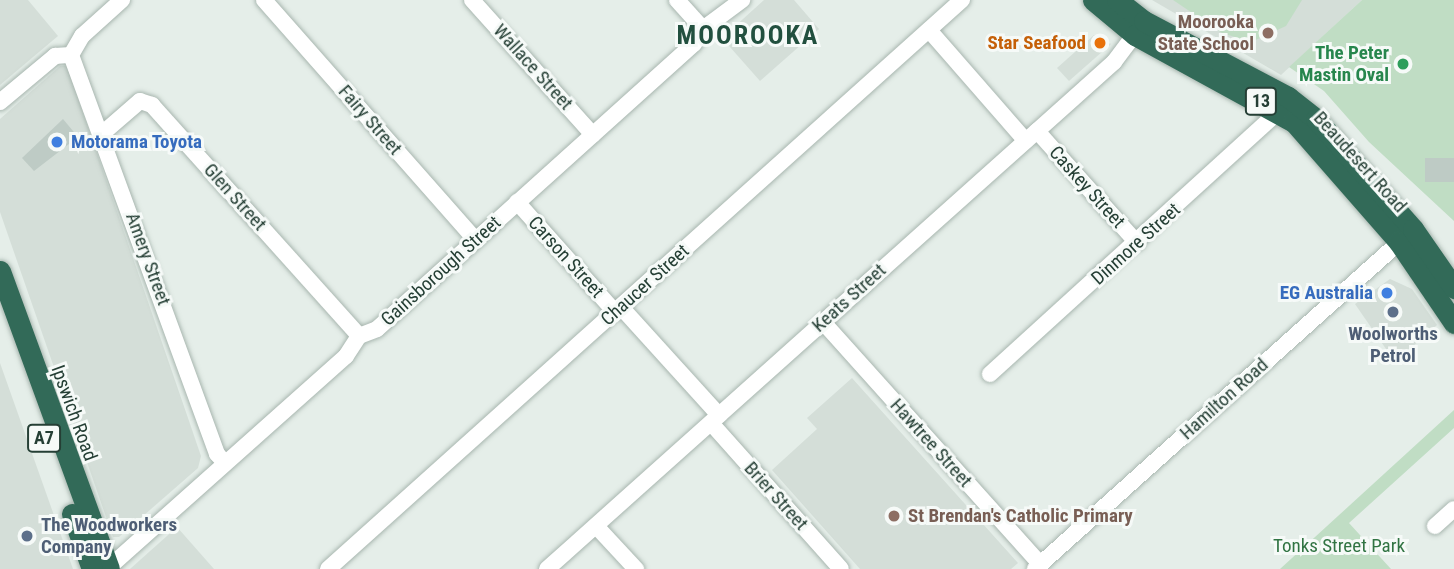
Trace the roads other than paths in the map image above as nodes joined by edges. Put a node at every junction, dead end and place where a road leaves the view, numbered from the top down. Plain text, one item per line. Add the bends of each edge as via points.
1 (122, 0) edge
2 (264, 0) edge
3 (472, 0) edge
4 (677, 0) edge
5 (743, 0) edge
6 (962, 0) edge
7 (1093, 0) edge
8 (1117, 0) edge
9 (1140, 28) junction
10 (703, 29) junction
11 (929, 30) junction
12 (71, 55) junction
13 (0, 103) edge
14 (1279, 111) junction
15 (103, 134) junction
16 (593, 135) junction
17 (1032, 136) junction
18 (517, 202) junction
19 (1406, 235) junction
20 (475, 239) junction
21 (1137, 243) junction
22 (0, 271) edge
23 (1454, 288) edge
24 (618, 309) junction
25 (1450, 310) edge
26 (0, 315) edge
27 (823, 322) junction
28 (359, 336) junction
29 (990, 374) dead end
30 (715, 419) junction
31 (225, 463) junction
32 (1454, 509) edge
33 (596, 526) junction
34 (1434, 526) dead end
35 (1044, 565) edge
36 (92, 569) edge
37 (108, 569) edge
38 (328, 569) edge
39 (547, 569) edge
40 (636, 569) edge
41 (841, 569) edge

1 - 12 street via 88,30
2 - 20 street, Fairy Street
3 - 16 street, Wallace Street
4 - 10 street
5 - 10 street, Gainsborough Street
6 - 11 street, Chaucer Street
7 - 9 highway, Beaudesert Road / 13
8 - 9 highway, Beaudesert Road / 13
9 - 14 highway, Beaudesert Road / 13
9 - 17 street, Keats Street
9 - 19 highway, Beaudesert Road / 13 via 1301,107
10 - 16 street, Gainsborough Street via 694,44
11 - 17 street, Caskey Street
11 - 24 street, Chaucer Street
12 - 13 street via 59,53
12 - 15 street, Amery Street
14 - 19 highway, Beaudesert Road / 13
14 - 21 street, Dinmore Street
15 - 28 street, Glen Street via 140,101 152,105
15 - 31 street, Amery Street via 217,454
16 - 18 street, Gainsborough Street
17 - 21 street, Caskey Street
17 - 27 street, Keats Street
18 - 20 street, Gainsborough Street
18 - 24 street, Carson Street
19 - 23 highway, Beaudesert Road / 13
19 - 25 highway, Beaudesert Road / 13
19 - 35 street, Hamilton Road
20 - 28 street, Gainsborough Street via 377,329
21 - 29 street, Dinmore Street
22 - 37 highway, Ipswich Road / A7
24 - 30 street, Carson Street
24 - 38 street, Chaucer Street
26 - 36 highway, Ipswich Road / A7
27 - 30 street, Keats Street
27 - 35 street, Hawtree Street
28 - 31 street, Gainsborough Street via 346,356
30 - 33 street, Keats Street
30 - 41 street, Brier Street
31 - 37 street, Gainsborough Street
32 - 34 street
33 - 39 street, Keats Street
33 - 40 street

